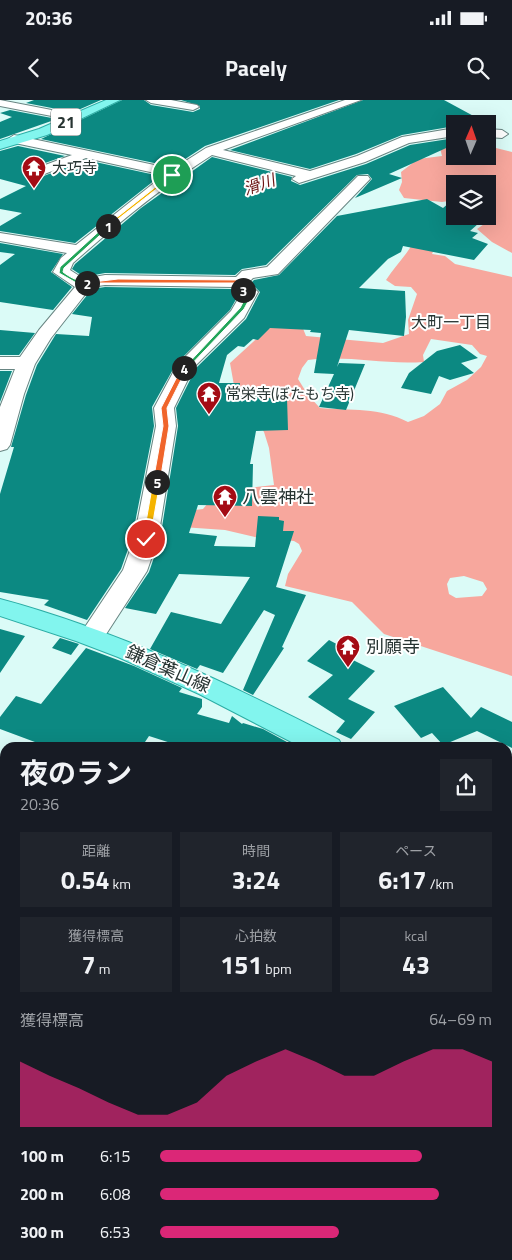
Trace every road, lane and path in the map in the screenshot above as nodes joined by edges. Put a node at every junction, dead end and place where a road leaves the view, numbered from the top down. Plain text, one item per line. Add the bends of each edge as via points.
1 (96, 100) edge
2 (115, 100) edge
3 (151, 100) edge
4 (356, 100) edge
5 (0, 103) edge
6 (194, 107) dead end
7 (62, 115) junction
8 (26, 132) junction
9 (446, 133) edge
10 (496, 134) edge
11 (502, 134) dead end
12 (0, 145) edge
13 (210, 151) junction
14 (85, 154) junction
15 (326, 170) junction
16 (175, 173) junction
17 (34, 174) dead end
18 (0, 237) edge
19 (79, 250) junction
20 (74, 280) junction
21 (273, 282) dead end
22 (245, 287) junction
23 (0, 363) edge
24 (26, 363) junction
25 (0, 445) edge
26 (0, 607) edge
27 (92, 636) junction
28 (317, 742) edge

1 - 7 main road, 21
2 - 8 main road, 21
3 - 6 street
4 - 13 street
5 - 7 street
7 - 8 main road, 21
8 - 12 main road, 21
8 - 14 street
9 - 15 street via 406,140
10 - 11 street
13 - 15 street via 304,177
13 - 16 street
14 - 16 street
14 - 17 street
15 - 22 street via 363,179 272,271 248,274
16 - 19 street
18 - 19 street
19 - 20 street via 61,268 61,272
20 - 22 street
20 - 24 street via 84,287
21 - 22 street
22 - 27 street via 238,314 186,364 164,408 166,426 146,539 135,571
23 - 24 street
24 - 25 street via 12,398
26 - 27 main road, 鎌倉葉山線
27 - 28 main road, 鎌倉葉山線 via 160,664

